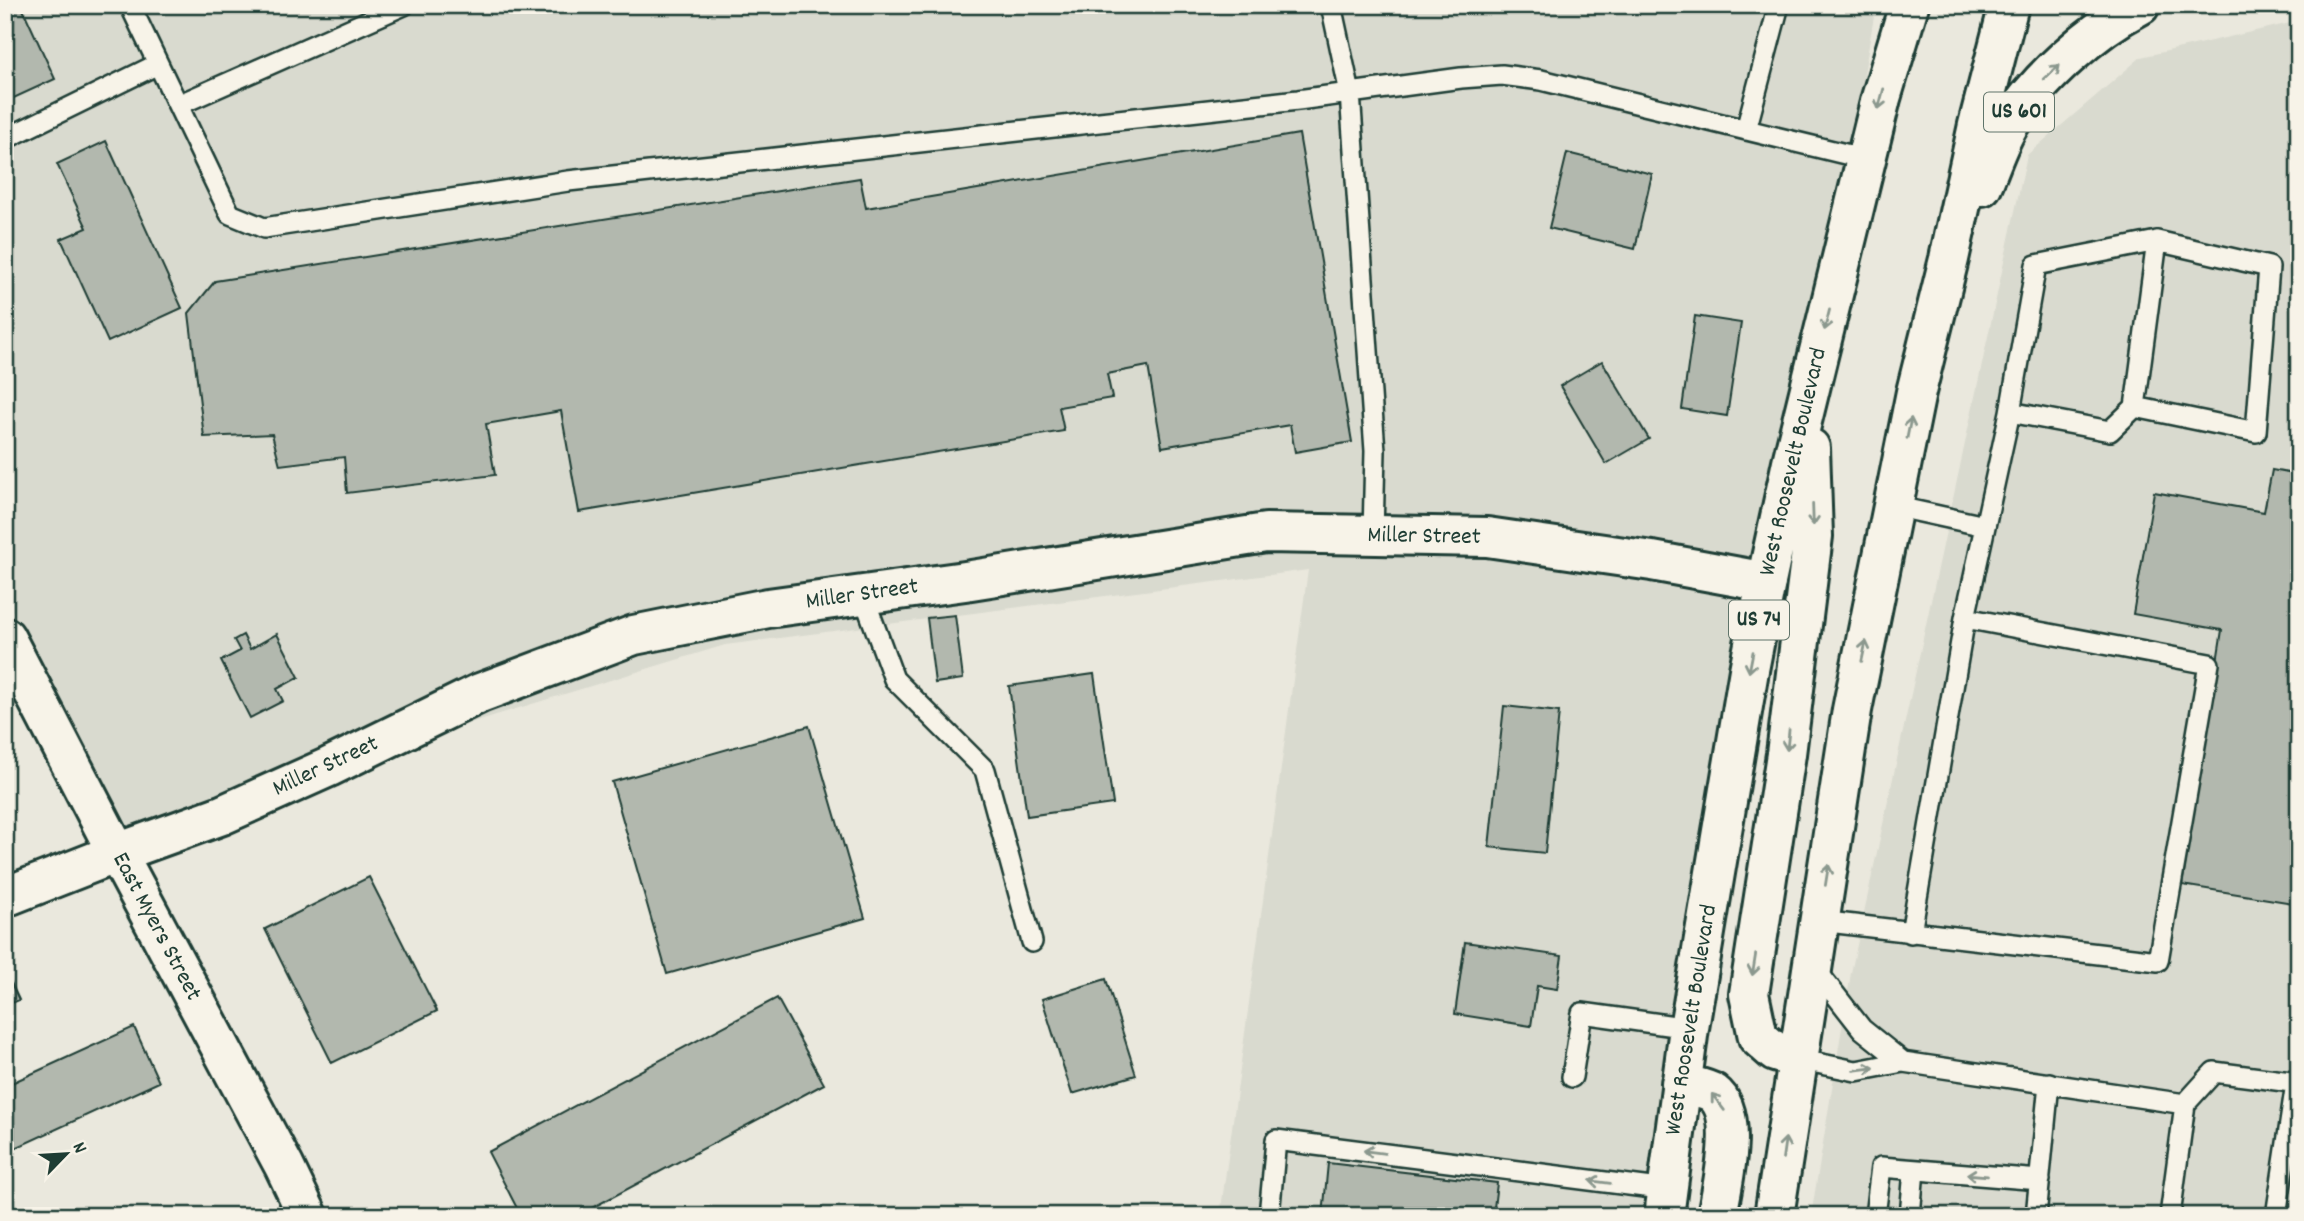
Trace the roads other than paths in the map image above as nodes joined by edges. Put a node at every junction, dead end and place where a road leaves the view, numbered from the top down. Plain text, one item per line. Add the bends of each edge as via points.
1 (130, 5) edge
2 (404, 5) edge
3 (1331, 5) edge
4 (1779, 5) edge
5 (2009, 5) edge
6 (2140, 5) edge
7 (364, 13) edge
8 (1905, 15) edge
9 (158, 64) junction
10 (1350, 93) junction
11 (178, 105) junction
12 (1746, 130) junction
13 (5, 139) edge
14 (1866, 159) junction
15 (2157, 241) junction
16 (1950, 259) junction
17 (1808, 397) junction
18 (2135, 407) junction
19 (2010, 412) junction
20 (1893, 506) junction
21 (1985, 526) junction
22 (1373, 535) junction
23 (1766, 582) junction
24 (863, 595) junction
25 (1965, 618) junction
26 (5, 637) edge
27 (117, 853) junction
28 (5, 897) edge
29 (1820, 921) junction
30 (1911, 933) junction
31 (1031, 943) dead end
32 (1813, 966) junction
33 (1689, 1028) junction
34 (1797, 1059) junction
35 (1903, 1062) junction
36 (1572, 1077) dead end
37 (1681, 1083) junction
38 (2049, 1083) junction
39 (2297, 1083) edge
40 (2185, 1104) junction
41 (1914, 1170) junction
42 (2040, 1180) junction
43 (2290, 1180) edge
44 (1666, 1203) edge
45 (308, 1216) edge
46 (1269, 1216) edge
47 (1717, 1216) edge
48 (1774, 1216) edge
49 (1875, 1216) edge
50 (1910, 1216) edge
51 (2036, 1216) edge
52 (2170, 1216) edge
53 (2276, 1216) edge

1 - 9 lane
2 - 7 lane
3 - 10 lane
4 - 12 lane
5 - 16 main road
16 -> 6 main road, US 601 via 2010,123 2045,78 2115,18
7 - 11 lane
8 -> 14 main road, West Roosevelt Boulevard / US 74
9 - 11 lane
9 - 13 lane
10 - 11 lane via 568,181 264,228 230,214
10 - 12 lane via 1502,75 1541,80
10 - 22 lane via 1375,451
12 - 14 lane
14 -> 17 main road, West Roosevelt Boulevard / US 74
15 - 18 lane
15 - 18 lane via 2269,267 2256,432
15 - 19 lane via 2036,265
20 -> 16 main road
17 - 23 main road, West Roosevelt Boulevard / US 74
17 -> 34 main road via 1813,536 1749,994 1758,1037 1775,1052
18 - 19 lane via 2110,432
19 - 21 lane
20 - 21 lane
29 -> 20 main road via 1852,710
21 - 25 lane
22 - 23 main road, Miller Street via 1487,537
22 - 24 main road, Miller Street via 1266,533
23 -> 33 main road, West Roosevelt Boulevard / US 74
24 - 27 main road, Miller Street via 768,608 634,635 480,693 222,815
24 - 31 lane via 894,679 985,770
25 - 30 lane
25 - 30 lane via 2209,664 2158,961
26 - 27 main road, East Myers Street
27 - 28 main road, Miller Street
27 - 45 main road, East Myers Street
29 - 30 lane
29 - 32 main road
32 - 34 main road
32 - 35 lane via 1861,1029
33 - 36 lane via 1583,1013
33 - 37 main road, West Roosevelt Boulevard / US 74
34 -> 35 lane via 1856,1071
48 -> 34 main road
35 - 38 lane
37 - 44 main road, West Roosevelt Boulevard / US 74
47 -> 37 main road via 1728,1136 1726,1113 1713,1094
38 - 40 lane
38 - 42 lane
39 - 40 lane via 2214,1072
39 - 43 lane
40 - 52 lane
42 -> 41 lane
41 - 49 lane via 1881,1167
41 - 50 lane
42 - 51 lane
43 - 53 lane
44 -> 46 lane via 1276,1140

